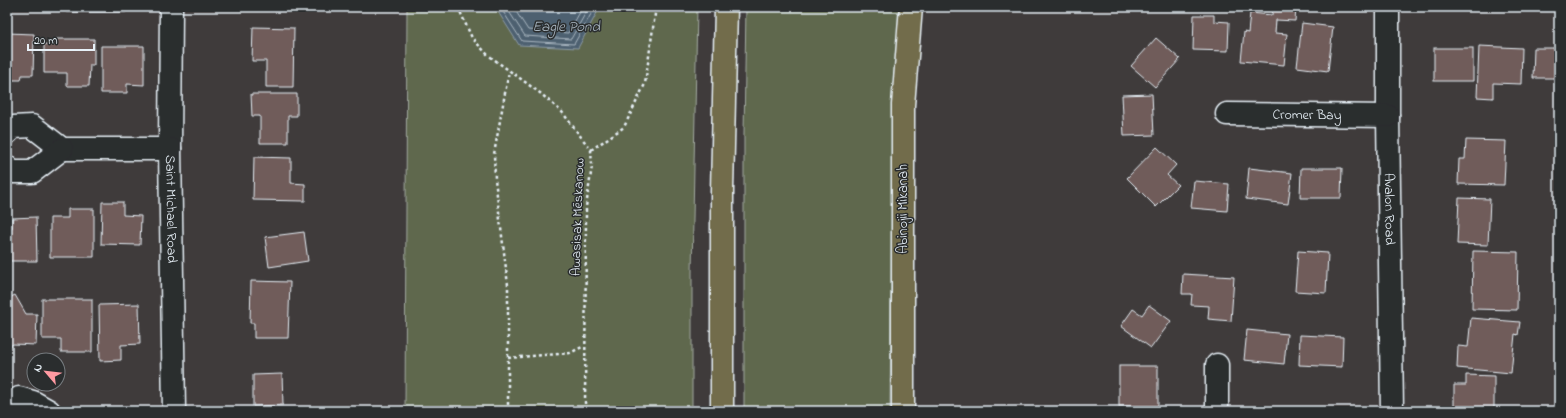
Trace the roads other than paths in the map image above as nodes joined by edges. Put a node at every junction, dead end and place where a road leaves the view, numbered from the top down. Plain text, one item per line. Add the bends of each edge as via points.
1 (172, 7) edge
2 (726, 7) edge
3 (910, 7) edge
4 (1388, 7) edge
5 (1227, 114) dead end
6 (1388, 116) junction
7 (7, 133) edge
8 (62, 149) junction
9 (170, 149) junction
10 (7, 167) edge
11 (1217, 365) dead end
12 (7, 411) edge
13 (50, 411) edge
14 (174, 411) edge
15 (722, 411) edge
16 (903, 411) edge
17 (1217, 411) edge
18 (1392, 411) edge

1 - 9 street, Saint Michael Road
2 - 15 main road via 722,191
3 - 16 main road, Abinojii Mikanah via 903,105
4 - 6 street, Avalon Road
5 - 6 street, Cromer Bay
6 - 18 street, Avalon Road
7 - 8 street via 13,126 32,126
8 - 9 street
8 - 10 street via 32,172 12,172
9 - 14 street, Saint Michael Road
11 - 17 street
12 - 13 street via 19,398

